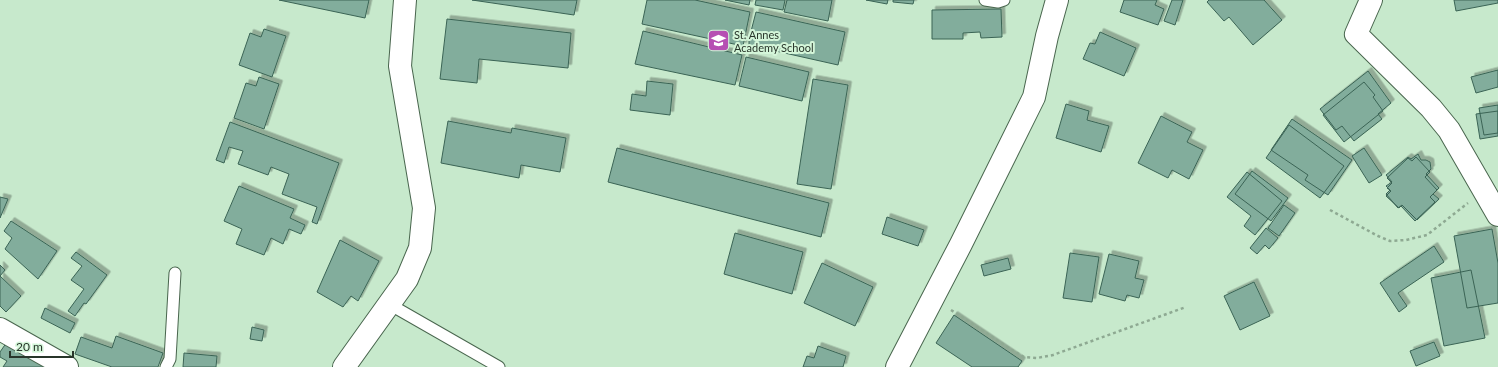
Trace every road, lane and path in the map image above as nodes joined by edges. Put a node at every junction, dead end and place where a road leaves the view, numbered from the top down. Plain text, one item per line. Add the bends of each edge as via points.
1 (405, 0) edge
2 (985, 0) edge
3 (1004, 0) edge
4 (1057, 0) edge
5 (1372, 0) edge
6 (1484, 191) junction
7 (1330, 210) dead end
8 (1498, 215) edge
9 (175, 273) dead end
10 (933, 299) junction
11 (389, 304) junction
12 (1186, 307) dead end
13 (0, 329) edge
14 (67, 367) edge
15 (166, 367) edge
16 (344, 367) edge
17 (498, 367) edge
18 (897, 367) edge

1 - 11 street via 400,66 424,208 420,248 407,279
2 - 3 lane
4 - 10 street via 1034,97
5 - 6 street via 1356,34 1431,108 1449,130
6 - 7 path via 1427,235 1406,240 1390,241
6 - 8 street
9 - 15 lane via 170,359
10 - 12 path via 1024,357 1037,358 1053,355
10 - 18 street
11 - 16 street
11 - 17 lane
13 - 14 street

